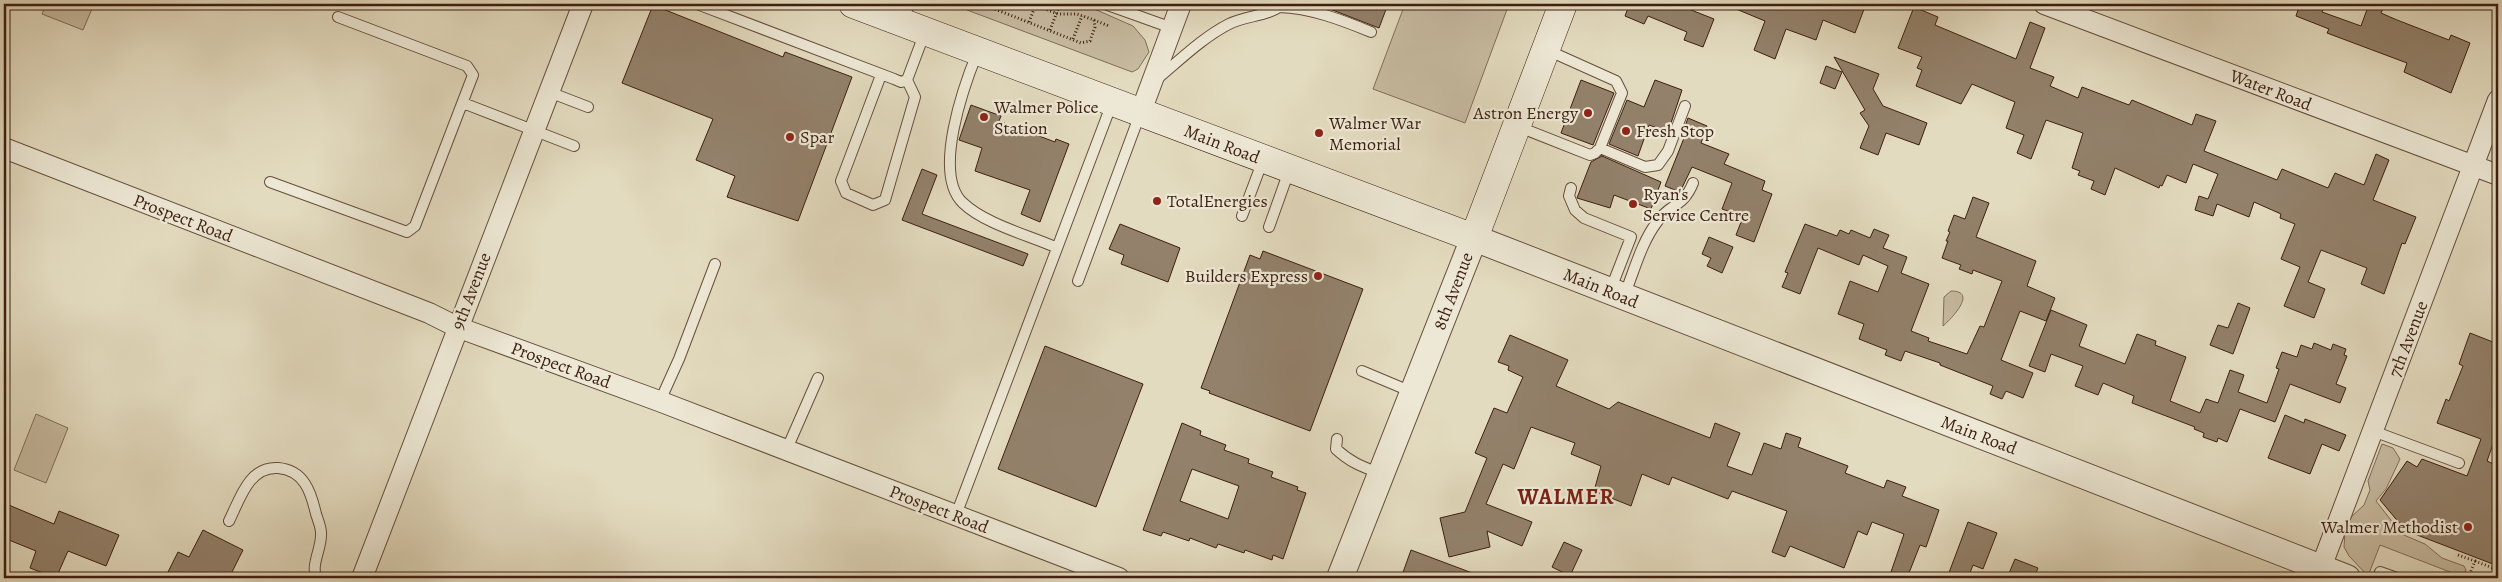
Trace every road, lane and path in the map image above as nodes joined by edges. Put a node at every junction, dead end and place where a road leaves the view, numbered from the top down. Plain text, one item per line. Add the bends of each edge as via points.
1 (583, 4) edge
2 (697, 4) edge
3 (853, 4) edge
4 (982, 4) edge
5 (1000, 4) edge
6 (1034, 4) edge
7 (1060, 4) edge
8 (1105, 4) edge
9 (1181, 4) edge
10 (1563, 4) edge
11 (2044, 4) edge
12 (1281, 6) edge
13 (998, 10) junction
14 (1056, 14) junction
15 (1082, 16) junction
16 (338, 17) dead end
17 (912, 19) edge
18 (1094, 20) junction
19 (1029, 22) junction
20 (1110, 26) dead end
21 (1172, 28) junction
22 (1050, 30) junction
23 (1371, 32) dead end
24 (1073, 39) junction
25 (979, 50) junction
26 (1546, 50) junction
27 (881, 75) junction
28 (907, 80) junction
29 (1151, 84) junction
30 (549, 92) junction
31 (2498, 100) edge
32 (463, 103) junction
33 (1112, 103) junction
34 (1685, 106) dead end
35 (588, 108) dead end
36 (1140, 114) junction
37 (1516, 126) junction
38 (533, 132) junction
39 (574, 146) dead end
40 (4, 148) edge
41 (1600, 148) junction
42 (1263, 160) junction
43 (2473, 166) junction
44 (1290, 170) junction
45 (2498, 175) edge
46 (270, 182) dead end
47 (1693, 183) dead end
48 (1571, 188) dead end
49 (1242, 216) dead end
50 (1269, 227) dead end
51 (1474, 238) junction
52 (1055, 247) junction
53 (715, 264) dead end
54 (1078, 281) dead end
55 (1616, 295) junction
56 (457, 327) junction
57 (1362, 371) dead end
58 (818, 378) dead end
59 (1413, 393) junction
60 (660, 401) junction
61 (2373, 431) junction
62 (1337, 439) dead end
63 (786, 451) junction
64 (2459, 463) dead end
65 (1381, 473) junction
66 (956, 515) junction
67 (229, 520) dead end
68 (2458, 555) dead end
69 (2475, 561) junction
70 (2498, 570) edge
71 (2319, 573) edge
72 (316, 578) edge
73 (362, 578) edge
74 (1119, 578) edge
75 (1340, 578) edge
76 (2347, 578) edge
77 (2378, 578) edge
78 (2397, 578) edge
79 (2468, 578) edge

1 - 30 street, 9th Avenue
2 - 27 lane
3 - 17 main road, Main Road
4 - 13 path
5 - 13 path
6 - 14 path
6 - 19 path
7 - 14 path
8 - 21 lane
9 - 21 street
10 - 26 main road, 8th Avenue
11 - 43 street, Water Road
12 - 23 lane via 1325,15
12 - 29 lane via 1220,29 1189,50
13 - 19 path
14 - 15 path
14 - 22 path
15 - 18 path
15 - 24 path
16 - 32 lane via 467,66 473,75
17 - 25 main road, Main Road
17 - 28 lane
18 - 20 path
18 - 24 path via 1096,27 1090,41 1084,43
19 - 22 path
21 - 29 street
22 - 24 path
25 - 33 main road, Main Road
25 - 52 lane via 963,92 953,136 950,176 954,192 964,205 985,217
26 - 37 main road, 8th Avenue
26 - 41 lane via 1616,81 1620,86 1622,92
27 - 28 lane via 901,82
27 - 28 lane via 841,181 846,192 874,205 885,200 915,96
29 - 36 street
30 - 35 lane
30 - 38 street, 9th Avenue
31 - 43 street, 7th Avenue
32 - 38 lane
32 - 46 lane via 412,230 407,232
33 - 36 main road, Main Road
33 - 52 lane
34 - 41 lane via 1668,152 1658,164 1645,167
36 - 42 main road, Main Road
36 - 54 lane
37 - 41 lane via 1590,155
37 - 51 main road, 8th Avenue
38 - 39 lane
38 - 56 street, 9th Avenue
40 - 56 street, Prospect Road
42 - 44 main road, Main Road
42 - 49 lane
43 - 45 street, Water Road
43 - 61 street, 7th Avenue
44 - 50 lane
44 - 51 main road, Main Road
47 - 55 lane via 1687,198 1664,214 1654,226
48 - 55 lane via 1569,196 1579,214 1631,237
51 - 55 street, Main Road
51 - 59 street, 8th Avenue
52 - 66 lane
53 - 60 lane
55 - 71 street, Main Road
56 - 60 street, Prospect Road
56 - 73 street, 9th Avenue
57 - 59 lane
58 - 63 lane
59 - 65 street, 8th Avenue
60 - 63 street, Prospect Road
61 - 64 lane
61 - 71 street, 7th Avenue
62 - 65 lane via 1336,448 1345,457 1361,467
63 - 66 street, Prospect Road
65 - 75 street, 8th Avenue
66 - 74 street, Prospect Road
67 - 72 lane via 258,471 285,469 299,476 307,484 321,533 314,572
68 - 69 path
69 - 70 path
69 - 79 path
71 - 76 street, Main Road
77 - 78 lane via 2380,572

